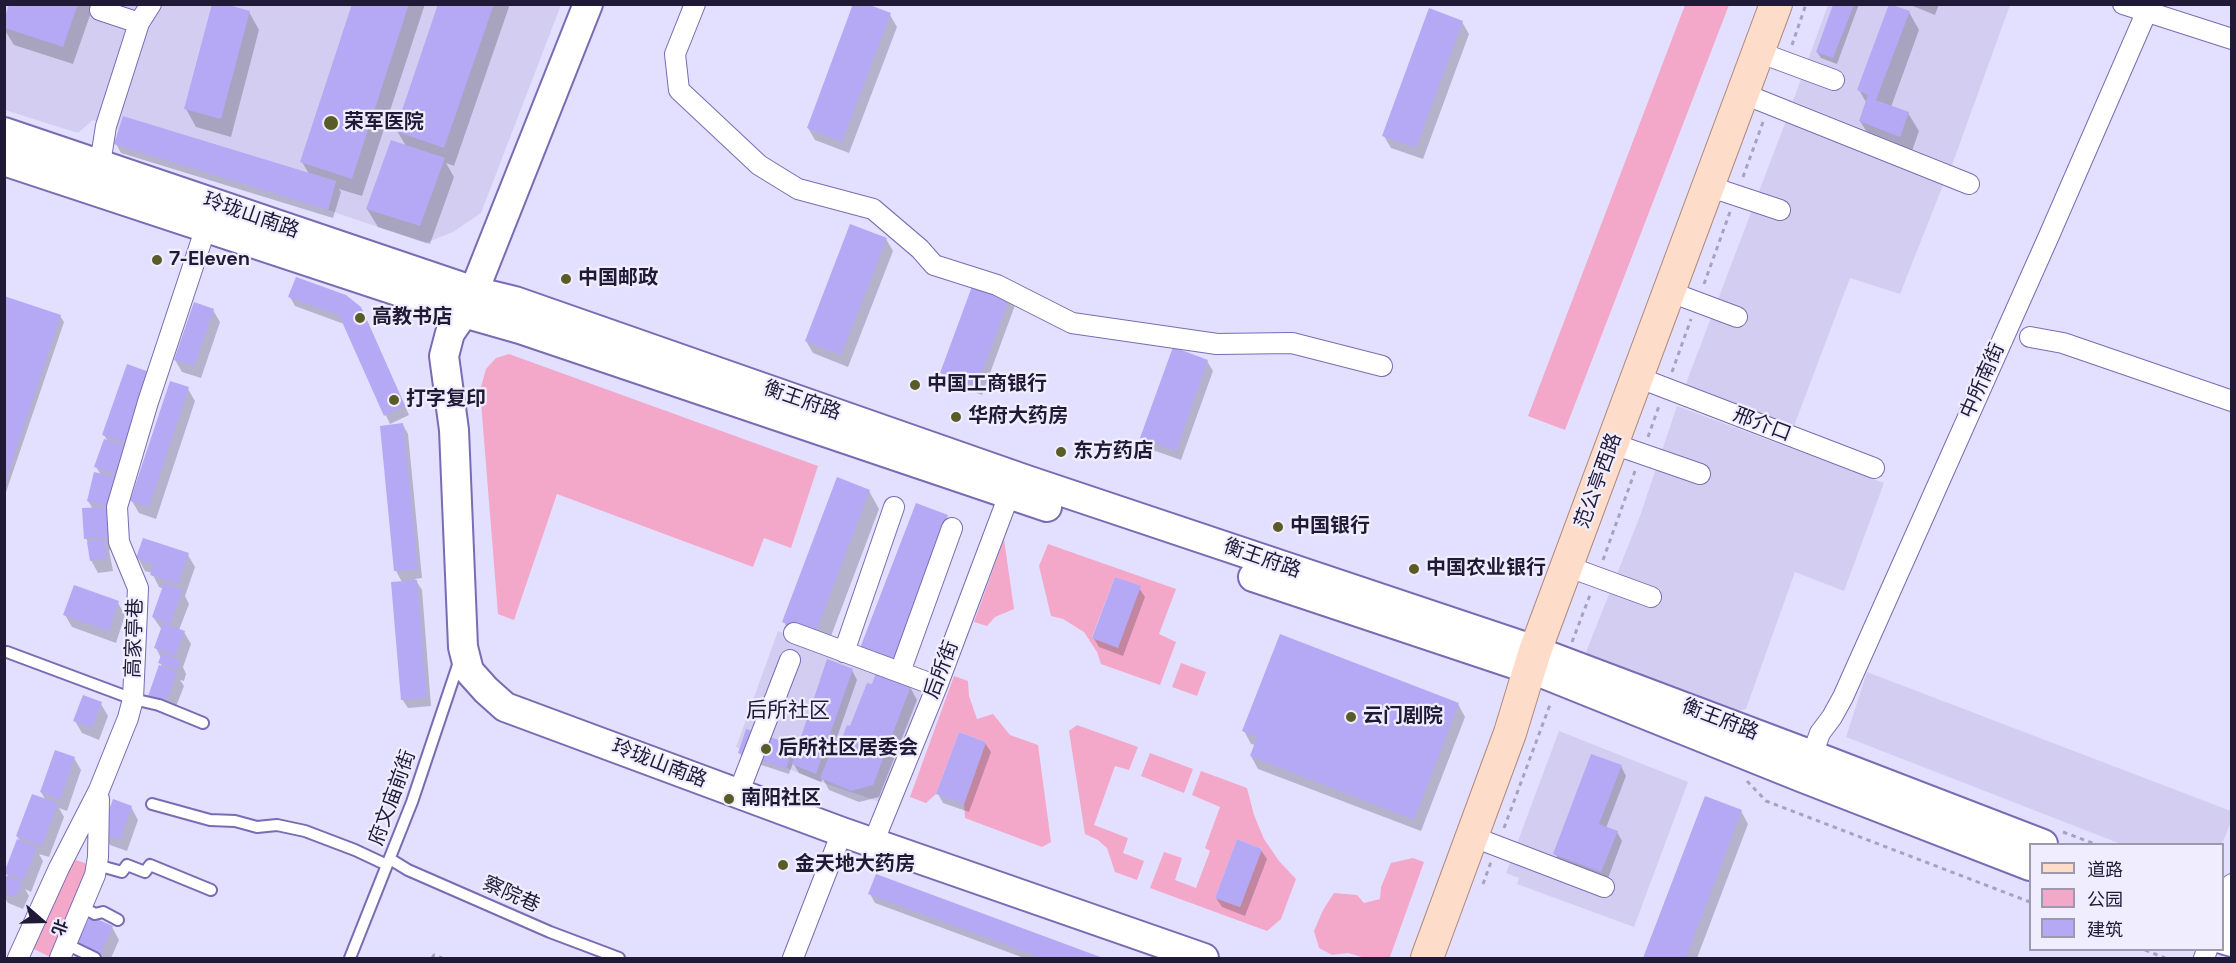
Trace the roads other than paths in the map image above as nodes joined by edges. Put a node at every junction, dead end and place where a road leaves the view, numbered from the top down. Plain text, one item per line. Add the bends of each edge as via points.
1 (102, 4) edge
2 (151, 4) edge
3 (588, 4) edge
4 (695, 4) edge
5 (1776, 4) edge
6 (1788, 4) edge
7 (2122, 4) edge
8 (2149, 9) edge
9 (139, 23) junction
10 (2232, 39) edge
11 (1780, 53) junction
12 (1834, 80) dead end
13 (1760, 108) junction
14 (4, 132) edge
15 (4, 161) edge
16 (100, 164) junction
17 (1969, 184) dead end
18 (1731, 194) junction
19 (1780, 210) dead end
20 (210, 215) junction
21 (1692, 300) junction
22 (469, 302) junction
23 (1737, 317) dead end
24 (2030, 337) dead end
25 (1382, 366) dead end
26 (1661, 385) junction
27 (2232, 401) edge
28 (1636, 452) junction
29 (1874, 468) dead end
30 (1700, 474) dead end
31 (1009, 495) junction
32 (894, 507) dead end
33 (952, 528) dead end
34 (1591, 576) junction
35 (1651, 597) dead end
36 (794, 633) dead end
37 (464, 647) junction
38 (7, 652) dead end
39 (844, 652) junction
40 (790, 660) dead end
41 (1547, 665) junction
42 (900, 672) junction
43 (937, 686) junction
44 (133, 699) junction
45 (203, 723) dead end
46 (1812, 755) junction
47 (99, 790) junction
48 (738, 794) junction
49 (152, 804) dead end
50 (842, 832) junction
51 (873, 843) junction
52 (2040, 843) edge
53 (1491, 844) junction
54 (389, 862) junction
55 (97, 865) junction
56 (2029, 865) edge
57 (2232, 884) edge
58 (1604, 887) dead end
59 (211, 890) dead end
60 (2224, 906) edge
61 (82, 907) junction
62 (118, 920) dead end
63 (63, 951) edge
64 (18, 958) edge
65 (94, 958) edge
66 (350, 958) edge
67 (619, 958) edge
68 (793, 958) edge
69 (1204, 958) edge
70 (1427, 958) edge
71 (1441, 958) edge

1 - 9 street via 100,10
2 - 9 street
3 - 22 main road
4 - 25 street via 675,54 679,90 759,165 798,189 873,209 934,265 997,285 1072,322 1217,344 1292,343
5 - 41 main road, 范公亭西路
6 - 11 main road, 范公亭西路
7 - 8 street
8 - 10 street
8 - 46 street, 中所南街 via 1843,697 1820,733
9 - 16 street via 106,126
11 - 12 street
11 - 13 main road, 范公亭西路
13 - 17 street
13 - 18 main road, 范公亭西路
14 - 16 main road, 玲珑山南路
15 - 20 main road, 玲珑山南路
16 - 20 main road, 玲珑山南路
18 - 19 street
18 - 21 main road, 范公亭西路
20 - 22 main road, 玲珑山南路
20 - 44 street, 高家亭巷 via 117,507 119,542 138,588
21 - 23 street
21 - 26 main road, 范公亭西路
22 - 31 main road, 衡王府路 via 520,329
22 - 37 main road, 玲珑山南路 via 450,333 444,357 454,430
22 - 41 main road, 衡王府路 via 526,305
24 - 27 street via 2063,343
26 - 28 main road, 范公亭西路
26 - 29 street, 邢介口
28 - 30 street
28 - 34 main road, 范公亭西路
31 - 41 main road, 衡王府路
31 - 43 street, 后所街
32 - 39 street
33 - 42 street
34 - 35 street
34 - 41 main road, 范公亭西路
36 - 39 street
37 - 48 main road, 玲珑山南路 via 469,671 505,706
37 - 54 lane, 府文庙前街
38 - 44 lane
39 - 42 street
40 - 48 street
41 - 46 main road, 衡王府路
41 - 53 main road, 范公亭西路
41 - 56 main road, 衡王府路 via 1803,778
41 - 70 main road, 范公亭西路 via 1510,733
42 - 43 street
43 - 51 street, 后所街
44 - 45 lane
44 - 47 street, 高家亭巷
46 - 52 main road, 衡王府路
47 - 55 street
47 - 64 street, 高家亭巷
48 - 50 main road, 玲珑山南路
49 - 54 lane, 察院巷 via 210,820 305,831
50 - 51 main road, 玲珑山南路
50 - 68 street
51 - 69 main road, 玲珑山南路
53 - 58 street
53 - 71 main road, 范公亭西路
54 - 66 lane, 府文庙前街
54 - 67 lane, 察院巷
55 - 59 lane via 122,872 127,865 145,872 150,865
55 - 61 street
57 - 60 street
61 - 62 lane
61 - 63 street
63 - 65 lane

